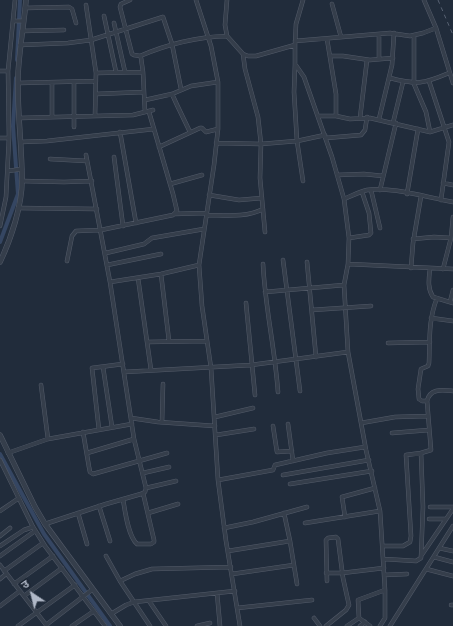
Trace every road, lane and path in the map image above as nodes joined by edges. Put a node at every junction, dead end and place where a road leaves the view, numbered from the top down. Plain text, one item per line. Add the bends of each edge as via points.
1 (15, 0) edge
2 (26, 0) edge
3 (130, 0) edge
4 (196, 0) edge
5 (227, 0) edge
6 (303, 0) edge
7 (424, 0) edge
8 (332, 4) dead end
9 (86, 5) dead end
10 (25, 8) junction
11 (104, 16) dead end
12 (18, 21) junction
13 (76, 22) dead end
14 (114, 23) dead end
15 (436, 28) junction
16 (125, 29) junction
17 (64, 30) dead end
18 (22, 31) junction
19 (116, 32) junction
20 (394, 33) junction
21 (108, 34) junction
22 (379, 34) junction
23 (414, 35) junction
24 (227, 36) junction
25 (208, 37) junction
26 (341, 37) junction
27 (327, 39) junction
28 (91, 40) junction
29 (295, 43) junction
30 (172, 44) junction
31 (20, 45) junction
32 (243, 54) junction
33 (140, 56) junction
34 (330, 56) junction
35 (393, 58) junction
36 (379, 59) junction
37 (367, 60) junction
38 (295, 64) junction
39 (0, 71) edge
40 (8, 71) junction
41 (116, 72) junction
42 (125, 72) junction
43 (143, 72) junction
44 (449, 72) junction
45 (96, 73) junction
46 (390, 78) junction
47 (96, 81) junction
48 (429, 81) junction
49 (218, 82) junction
50 (402, 82) junction
51 (18, 83) junction
52 (52, 83) junction
53 (74, 83) junction
54 (453, 83) edge
55 (414, 84) junction
56 (181, 89) junction
57 (144, 92) junction
58 (96, 94) junction
59 (172, 94) junction
60 (145, 100) junction
61 (149, 112) junction
62 (74, 115) junction
63 (95, 115) junction
64 (52, 116) junction
65 (318, 116) junction
66 (336, 116) junction
67 (367, 117) junction
68 (20, 118) junction
69 (360, 118) junction
70 (379, 119) junction
71 (394, 123) junction
72 (453, 125) edge
73 (74, 127) dead end
74 (445, 128) junction
75 (154, 129) junction
76 (218, 129) junction
77 (418, 129) junction
78 (120, 132) junction
79 (190, 132) junction
80 (430, 132) junction
81 (325, 136) junction
82 (0, 138) edge
83 (9, 138) junction
84 (297, 141) junction
85 (21, 142) junction
86 (216, 143) junction
87 (261, 144) junction
88 (159, 147) junction
89 (86, 155) dead end
90 (114, 157) dead end
91 (50, 159) dead end
92 (87, 161) junction
93 (20, 170) junction
94 (10, 171) junction
95 (202, 175) dead end
96 (337, 175) junction
97 (383, 176) junction
98 (22, 181) junction
99 (92, 181) junction
100 (303, 181) dead end
101 (444, 183) junction
102 (170, 184) junction
103 (453, 185) edge
104 (371, 190) junction
105 (380, 190) junction
106 (362, 192) junction
107 (407, 194) junction
108 (209, 195) junction
109 (421, 196) junction
110 (262, 198) junction
111 (344, 199) junction
112 (441, 200) junction
113 (453, 202) edge
114 (18, 208) junction
115 (97, 209) junction
116 (263, 209) junction
117 (2, 211) edge
118 (174, 214) junction
119 (206, 214) junction
120 (453, 216) edge
121 (136, 223) junction
122 (0, 226) edge
123 (123, 226) junction
124 (380, 228) dead end
125 (204, 229) junction
126 (452, 229) edge
127 (101, 230) junction
128 (265, 232) dead end
129 (349, 238) junction
130 (451, 238) junction
131 (413, 239) junction
132 (106, 253) junction
133 (161, 254) dead end
134 (283, 260) dead end
135 (67, 261) dead end
136 (0, 262) edge
137 (307, 262) dead end
138 (263, 264) dead end
139 (348, 264) junction
140 (108, 265) junction
141 (198, 265) junction
142 (411, 268) junction
143 (430, 268) junction
144 (443, 268) junction
145 (453, 269) edge
146 (161, 274) junction
147 (138, 278) junction
148 (110, 282) junction
149 (344, 285) junction
150 (309, 289) junction
151 (287, 290) junction
152 (453, 290) edge
153 (264, 292) junction
154 (437, 298) junction
155 (246, 302) dead end
156 (452, 303) edge
157 (370, 306) dead end
158 (345, 307) junction
159 (312, 310) junction
160 (431, 318) junction
161 (453, 320) edge
162 (169, 341) junction
163 (207, 341) junction
164 (147, 342) junction
165 (430, 342) junction
166 (388, 343) dead end
167 (348, 352) junction
168 (316, 357) junction
169 (295, 359) junction
170 (275, 362) junction
171 (123, 364) junction
172 (251, 365) junction
173 (103, 367) junction
174 (211, 368) junction
175 (150, 370) junction
176 (124, 372) junction
177 (163, 384) dead end
178 (41, 386) dead end
179 (300, 391) dead end
180 (453, 391) edge
181 (278, 392) dead end
182 (255, 395) dead end
183 (427, 401) junction
184 (253, 408) dead end
185 (428, 416) junction
186 (215, 417) junction
187 (131, 418) junction
188 (162, 422) junction
189 (361, 423) junction
190 (132, 424) junction
191 (288, 424) dead end
192 (215, 426) junction
193 (273, 426) dead end
194 (112, 428) junction
195 (254, 429) dead end
196 (98, 430) junction
197 (429, 430) junction
198 (83, 432) junction
199 (392, 433) dead end
200 (0, 435) edge
201 (216, 435) junction
202 (48, 439) junction
203 (134, 439) junction
204 (365, 447) junction
205 (292, 451) junction
206 (8, 453) junction
207 (86, 453) junction
208 (167, 453) dead end
209 (421, 453) junction
210 (0, 460) edge
211 (139, 460) junction
212 (369, 460) junction
213 (294, 461) junction
214 (169, 467) dead end
215 (372, 471) junction
216 (143, 473) junction
217 (283, 475) dead end
218 (218, 480) junction
219 (176, 481) dead end
220 (290, 484) dead end
221 (146, 488) junction
222 (375, 488) junction
223 (143, 493) junction
224 (19, 498) junction
225 (123, 499) junction
226 (178, 504) dead end
227 (99, 506) junction
228 (307, 507) dead end
229 (430, 507) dead end
230 (1, 508) edge
231 (453, 508) edge
232 (380, 511) junction
233 (78, 513) junction
234 (148, 513) junction
235 (284, 513) junction
236 (345, 517) junction
237 (429, 519) dead end
238 (446, 519) junction
239 (306, 523) dead end
240 (46, 524) junction
241 (33, 526) junction
242 (453, 526) edge
243 (10, 528) dead end
244 (224, 528) junction
245 (35, 531) junction
246 (0, 536) edge
247 (110, 541) dead end
248 (290, 541) junction
249 (43, 543) junction
250 (87, 544) dead end
251 (0, 546) edge
252 (383, 546) junction
253 (439, 548) junction
254 (228, 551) junction
255 (453, 551) edge
256 (0, 556) edge
257 (53, 556) junction
258 (106, 556) dead end
259 (421, 556) junction
260 (434, 556) junction
261 (384, 559) junction
262 (453, 562) edge
263 (0, 565) edge
264 (294, 565) junction
265 (231, 567) junction
266 (62, 568) junction
267 (384, 568) junction
268 (426, 569) junction
269 (5, 572) junction
270 (342, 572) junction
271 (326, 573) junction
272 (232, 574) junction
273 (407, 574) dead end
274 (384, 575) junction
275 (453, 576) edge
276 (0, 579) edge
277 (120, 581) junction
278 (326, 582) dead end
279 (14, 584) junction
280 (296, 584) dead end
281 (75, 585) junction
282 (92, 590) junction
283 (385, 590) junction
284 (20, 591) junction
285 (235, 591) junction
286 (217, 594) junction
287 (85, 595) junction
288 (24, 596) junction
289 (149, 600) junction
290 (312, 600) dead end
291 (134, 602) junction
292 (0, 606) edge
293 (237, 608) junction
294 (94, 611) junction
295 (36, 612) junction
296 (111, 614) junction
297 (314, 618) dead end
298 (359, 618) junction
299 (365, 622) junction
300 (210, 623) dead end
301 (18, 626) edge
302 (46, 626) edge
303 (72, 626) edge
304 (105, 626) edge
305 (120, 626) edge
306 (150, 626) edge
307 (166, 626) edge
308 (198, 626) edge
309 (220, 626) edge
310 (240, 626) edge
311 (320, 626) edge
312 (326, 626) edge
313 (347, 626) edge
314 (360, 626) edge
315 (370, 626) edge
316 (380, 626) edge
317 (390, 626) edge

1 - 12 street
2 - 10 street
3 - 16 street via 120,6
4 - 25 street
5 - 24 street
6 - 29 street via 296,24
7 - 15 street
8 - 26 street
9 - 28 street
10 - 12 street
10 - 13 street via 69,6
11 - 21 street
12 - 18 street
12 - 40 street
14 - 19 street
15 - 23 street
15 - 44 street
16 - 19 street
16 - 30 street via 163,17
16 - 33 street via 133,54
17 - 18 street
18 - 31 street
19 - 21 street
19 - 42 street
20 - 22 street
20 - 23 street
20 - 35 street
21 - 28 street
21 - 41 street
22 - 26 street
22 - 36 street
23 - 55 street
24 - 25 street
24 - 32 street
25 - 30 street
25 - 49 street
26 - 27 street
27 - 29 street
27 - 34 street
28 - 31 street
28 - 45 street
29 - 32 street via 256,56
29 - 38 street
30 - 33 street
30 - 56 street
31 - 51 street
32 - 87 street via 257,111
33 - 43 street
34 - 37 street
34 - 66 street via 336,94
35 - 36 street
35 - 46 street
36 - 37 street
37 - 69 street
38 - 65 street via 304,77
38 - 84 street
39 - 40 street
40 - 83 street
41 - 42 street
41 - 45 street
42 - 43 street
43 - 57 street
44 - 48 street
44 - 54 street
45 - 47 street
46 - 50 street
46 - 70 street
47 - 53 street
47 - 58 street
48 - 55 street
48 - 74 street
49 - 56 street
49 - 76 street
50 - 55 street
50 - 71 street
51 - 52 street
51 - 68 street
52 - 53 street
52 - 64 street
53 - 62 street
55 - 80 street via 426,112
56 - 59 street
57 - 58 street
57 - 60 street
58 - 63 street
59 - 60 street
59 - 79 street
60 - 61 street
61 - 63 street via 132,115
61 - 75 street
62 - 63 street
62 - 64 street
62 - 73 street
64 - 68 street
65 - 66 street
65 - 81 street
66 - 69 street
67 - 69 street
67 - 70 street
67 - 81 street via 365,130 361,135
68 - 85 street
70 - 71 street
71 - 77 street
71 - 97 street
72 - 74 street
74 - 80 street
74 - 101 street via 449,145
75 - 78 street
75 - 88 street
76 - 79 street via 206,132 201,128
76 - 86 street
77 - 80 street
77 - 107 street
78 - 85 street
78 - 121 street
79 - 88 street
81 - 84 street
81 - 96 street
82 - 83 street
83 - 94 street
84 - 87 street
84 - 100 street
85 - 93 street
86 - 87 street
86 - 108 street
87 - 110 street
88 - 102 street
89 - 92 street
90 - 123 street
91 - 92 street
92 - 99 street
93 - 94 street
93 - 98 street
94 - 117 street
95 - 102 street
96 - 97 street
96 - 111 street
97 - 105 street
98 - 99 street
98 - 114 street
99 - 115 street
101 - 103 street
101 - 112 street
102 - 118 street via 177,209
104 - 105 street
104 - 106 street
104 - 124 street
105 - 107 street
106 - 111 street
106 - 129 street via 369,213 371,232 369,235
107 - 109 street
108 - 110 street via 240,200
108 - 119 street
109 - 112 street
109 - 131 street
110 - 116 street
111 - 129 street
112 - 113 street
114 - 115 street
114 - 136 street
115 - 127 street
116 - 119 street via 255,213 234,215
116 - 128 street
117 - 122 street
118 - 119 street
118 - 121 street
119 - 125 street
120 - 126 street
121 - 123 street
123 - 127 street
125 - 132 street via 152,238 144,244
125 - 141 street
126 - 130 street
127 - 132 street
127 - 135 street via 79,230 74,233
129 - 139 street
130 - 131 street
130 - 144 street
131 - 142 street
132 - 140 street
133 - 140 street
134 - 151 street
137 - 150 street
138 - 153 street
139 - 142 street
139 - 149 street
140 - 148 street
141 - 146 street
141 - 163 street
142 - 143 street
143 - 144 street
143 - 154 street via 430,292
144 - 145 street
146 - 147 street
146 - 162 street
147 - 148 street
147 - 164 street
148 - 171 street
149 - 150 street
149 - 158 street
150 - 151 street
150 - 159 street
151 - 153 street
151 - 169 street
152 - 156 street
153 - 170 street
154 - 156 street
154 - 160 street
155 - 172 street
157 - 158 street
158 - 159 street
158 - 167 street
159 - 168 street
160 - 161 street
160 - 165 street
162 - 163 street
162 - 164 street
163 - 174 street
164 - 175 street
165 - 166 street
165 - 183 street via 429,365 421,368 418,390 419,399
167 - 168 street
167 - 189 street
168 - 169 street
169 - 170 street
169 - 179 street
170 - 172 street
170 - 181 street
171 - 173 street
171 - 176 street
172 - 174 street
172 - 182 street
173 - 194 street
173 - 196 street via 92,368
174 - 175 street
174 - 186 street
175 - 176 street
176 - 187 street
177 - 188 street
178 - 202 street
180 - 183 street via 432,392
183 - 185 street
184 - 186 street
185 - 189 street via 394,417
185 - 197 street
186 - 192 street
187 - 188 street
187 - 190 street
188 - 192 street
189 - 204 street
190 - 194 street
190 - 203 street
191 - 205 street
192 - 201 street
193 - 205 street via 277,452
194 - 196 street
195 - 201 street
196 - 198 street
197 - 199 street
197 - 209 street via 430,451
198 - 202 street
198 - 207 street
200 - 206 street
201 - 218 street
202 - 206 street
203 - 207 street
203 - 211 street
204 - 212 street
204 - 213 street
205 - 213 street
206 - 240 street
207 - 211 street via 92,474
208 - 211 street
209 - 252 street via 406,455 410,542 403,546
209 - 259 street
210 - 224 street
211 - 216 street
212 - 215 street
212 - 217 street
213 - 218 street via 275,465 273,470
214 - 216 street
215 - 220 street
215 - 222 street
216 - 221 street
218 - 244 street
219 - 221 street
221 - 223 street
222 - 232 street
222 - 236 street via 342,497
223 - 225 street
223 - 234 street
224 - 230 street
224 - 241 street
225 - 227 street
225 - 234 street via 130,530 137,544 154,542
226 - 234 street
227 - 233 street
227 - 247 street
228 - 235 street
229 - 231 street
231 - 238 street
232 - 236 street
232 - 252 street
233 - 240 street
233 - 250 street
235 - 244 street
235 - 248 street
236 - 239 street
237 - 238 street
238 - 259 street
240 - 282 street
241 - 245 street
241 - 251 street
242 - 253 street
243 - 246 street
244 - 254 street
245 - 249 street
245 - 256 street
248 - 254 street
248 - 264 street
249 - 257 street
249 - 269 street
252 - 261 street
253 - 255 street
253 - 260 street
254 - 265 street
257 - 266 street
257 - 279 street
258 - 277 street
259 - 261 street via 416,561
260 - 262 street
260 - 268 street
261 - 267 street
263 - 269 street
264 - 272 street
264 - 280 street
265 - 272 street
265 - 277 street via 152,569
266 - 281 street
266 - 288 street
267 - 270 street
267 - 274 street
268 - 275 street
268 - 317 street
269 - 276 street
269 - 279 street
270 - 271 street
270 - 271 street via 338,539 334,537 326,540
270 - 312 street via 349,607
271 - 278 street
272 - 285 street
273 - 274 street
274 - 283 street
277 - 291 street
279 - 284 street
281 - 287 street
281 - 295 street
282 - 287 street
282 - 296 street
283 - 298 street via 358,601
283 - 316 street via 385,618
284 - 288 street
284 - 292 street
285 - 286 street
285 - 293 street
286 - 289 street
286 - 309 street
287 - 294 street
287 - 302 street
288 - 295 street
289 - 291 street
289 - 307 street
290 - 293 street
291 - 296 street
291 - 306 street
293 - 310 street
294 - 303 street
294 - 304 street
295 - 301 street
295 - 302 street
296 - 305 street
297 - 311 street
298 - 299 street
298 - 313 street
299 - 314 street
299 - 315 street
300 - 308 street

